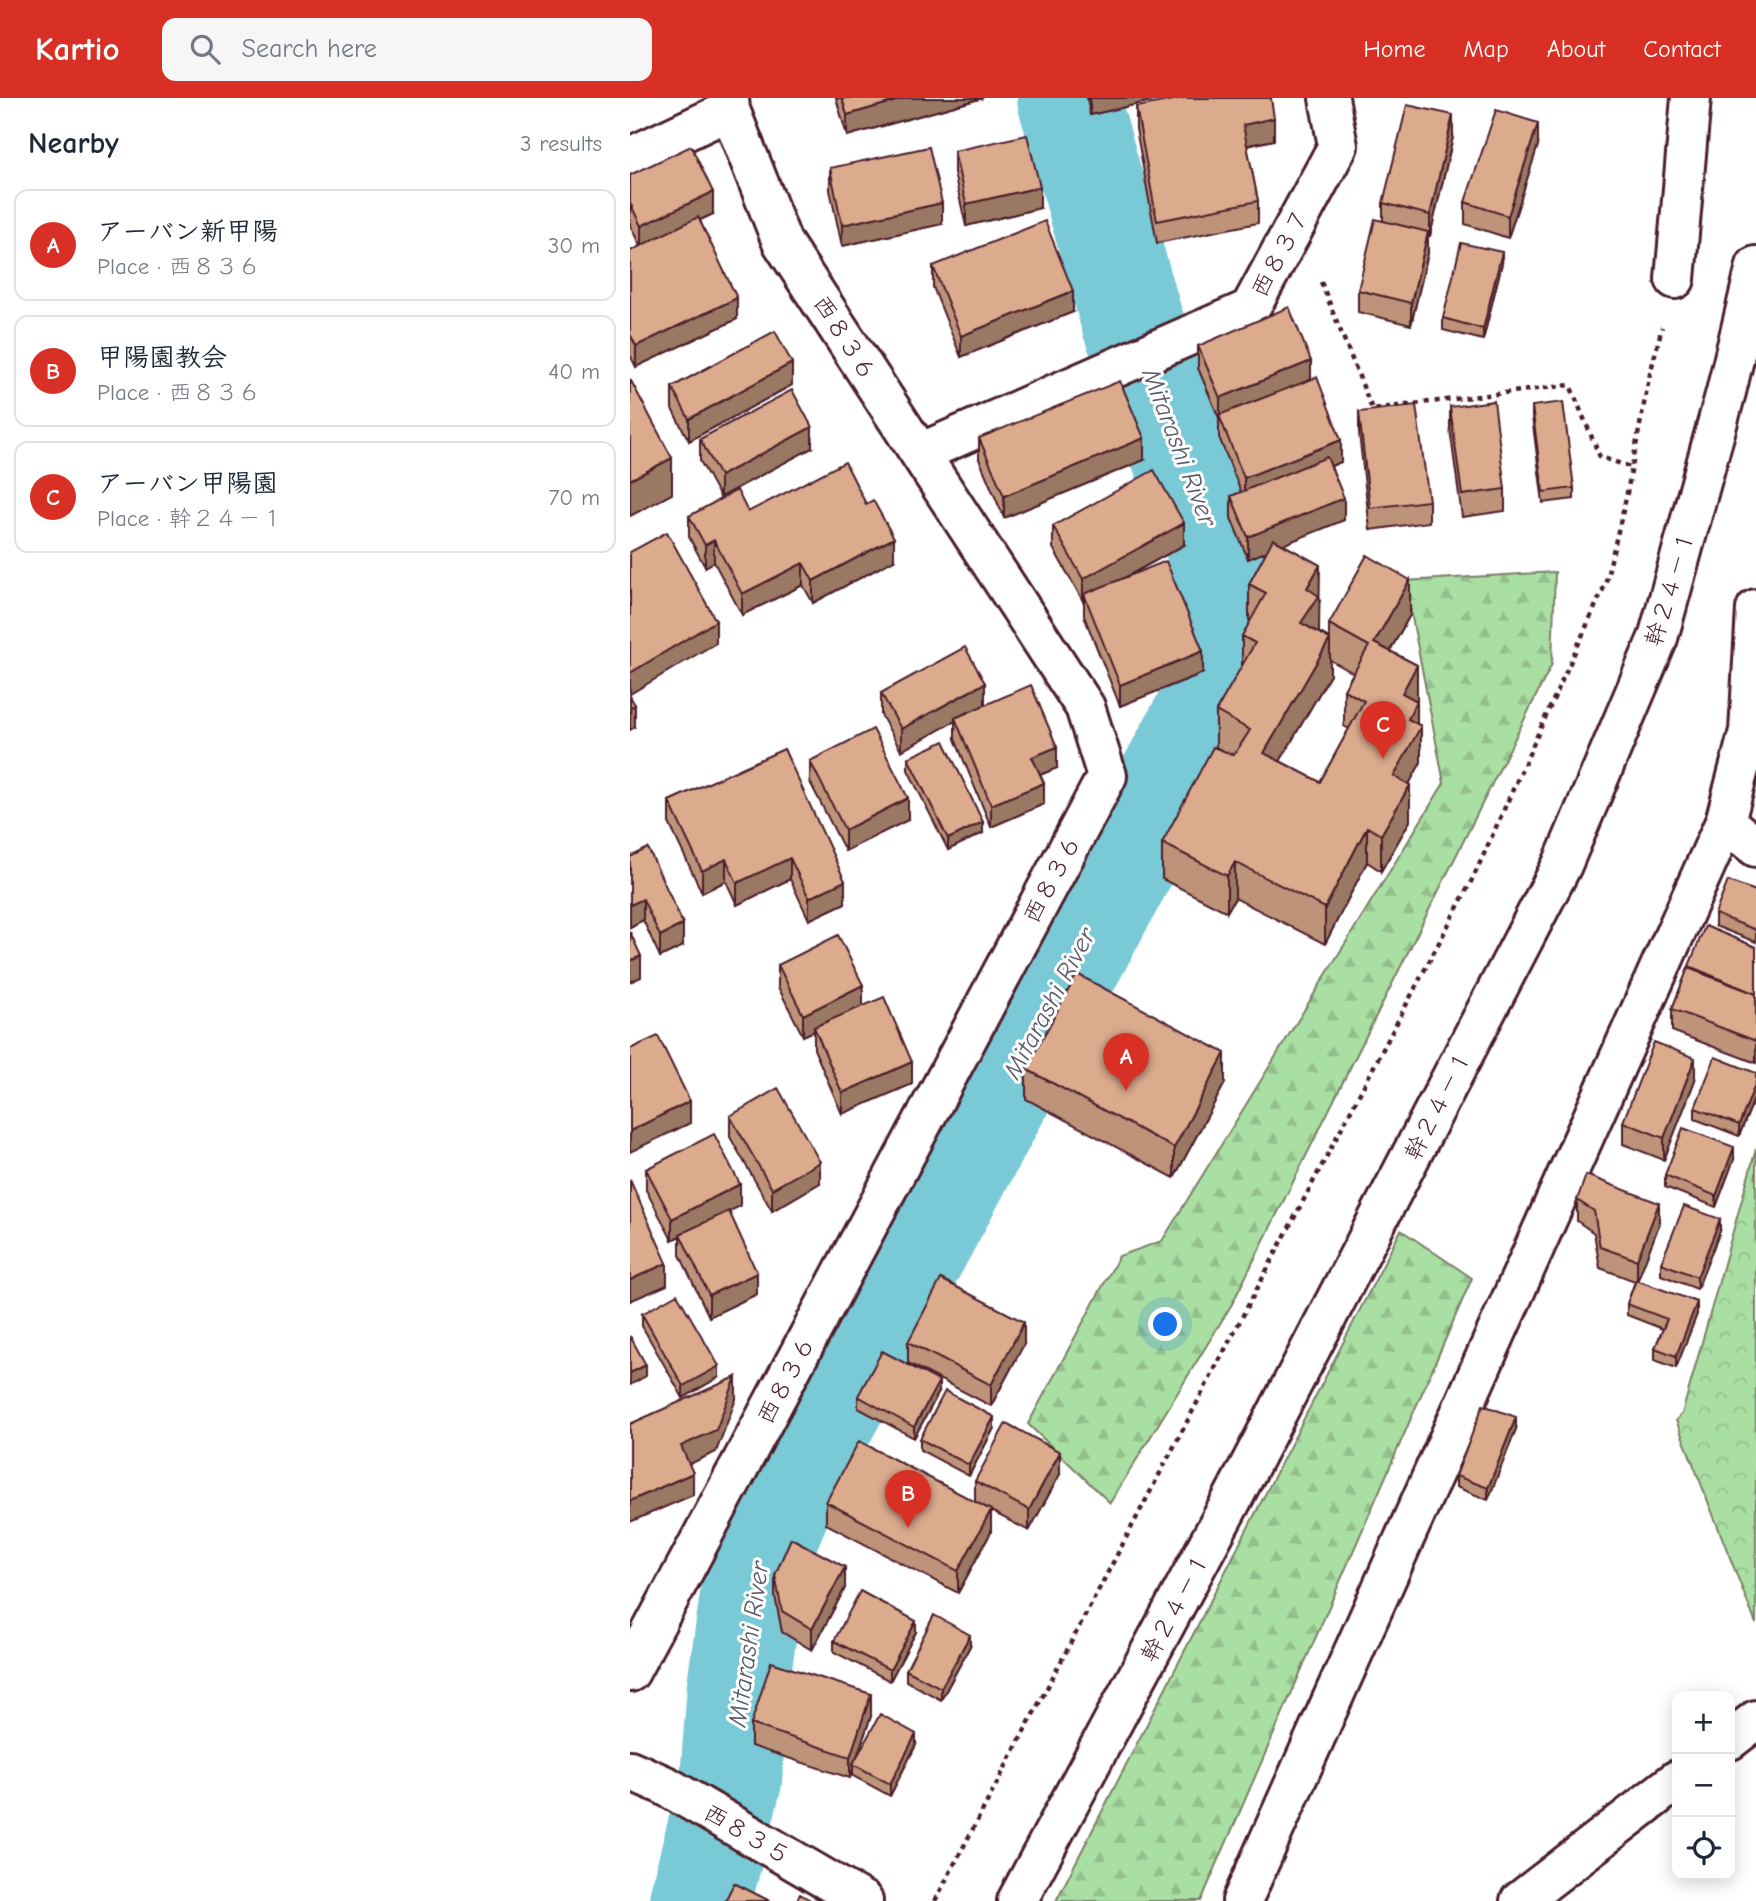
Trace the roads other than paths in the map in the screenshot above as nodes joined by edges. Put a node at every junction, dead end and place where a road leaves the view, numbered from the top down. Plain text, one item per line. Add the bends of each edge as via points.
1 (1329, 98) edge
2 (1691, 98) edge
3 (730, 104) edge
4 (630, 157) edge
5 (1756, 266) edge
6 (1675, 279) road end
7 (920, 453) junction
8 (1756, 609) edge
9 (1725, 822) junction
10 (1756, 847) edge
11 (630, 1672) edge
12 (1756, 1720) edge
13 (1735, 1736) edge
14 (630, 1770) edge
15 (1672, 1784) edge
16 (863, 1901) edge
17 (1017, 1901) edge
18 (1242, 1901) edge
19 (1520, 1901) edge

1 - 7 street, 西８３７ via 1338,146 1250,309
2 - 6 street
3 - 4 street
3 - 7 street, 西８３６ via 782,242
5 - 17 street, 幹２４－１ via 1658,638 1562,865
7 - 11 street, 西８３６ via 1084,707 1107,776
8 - 9 street via 1749,732
9 - 10 street
9 - 18 street
12 - 13 street
14 - 16 street, 西８３５ via 666,1786
15 - 19 street

